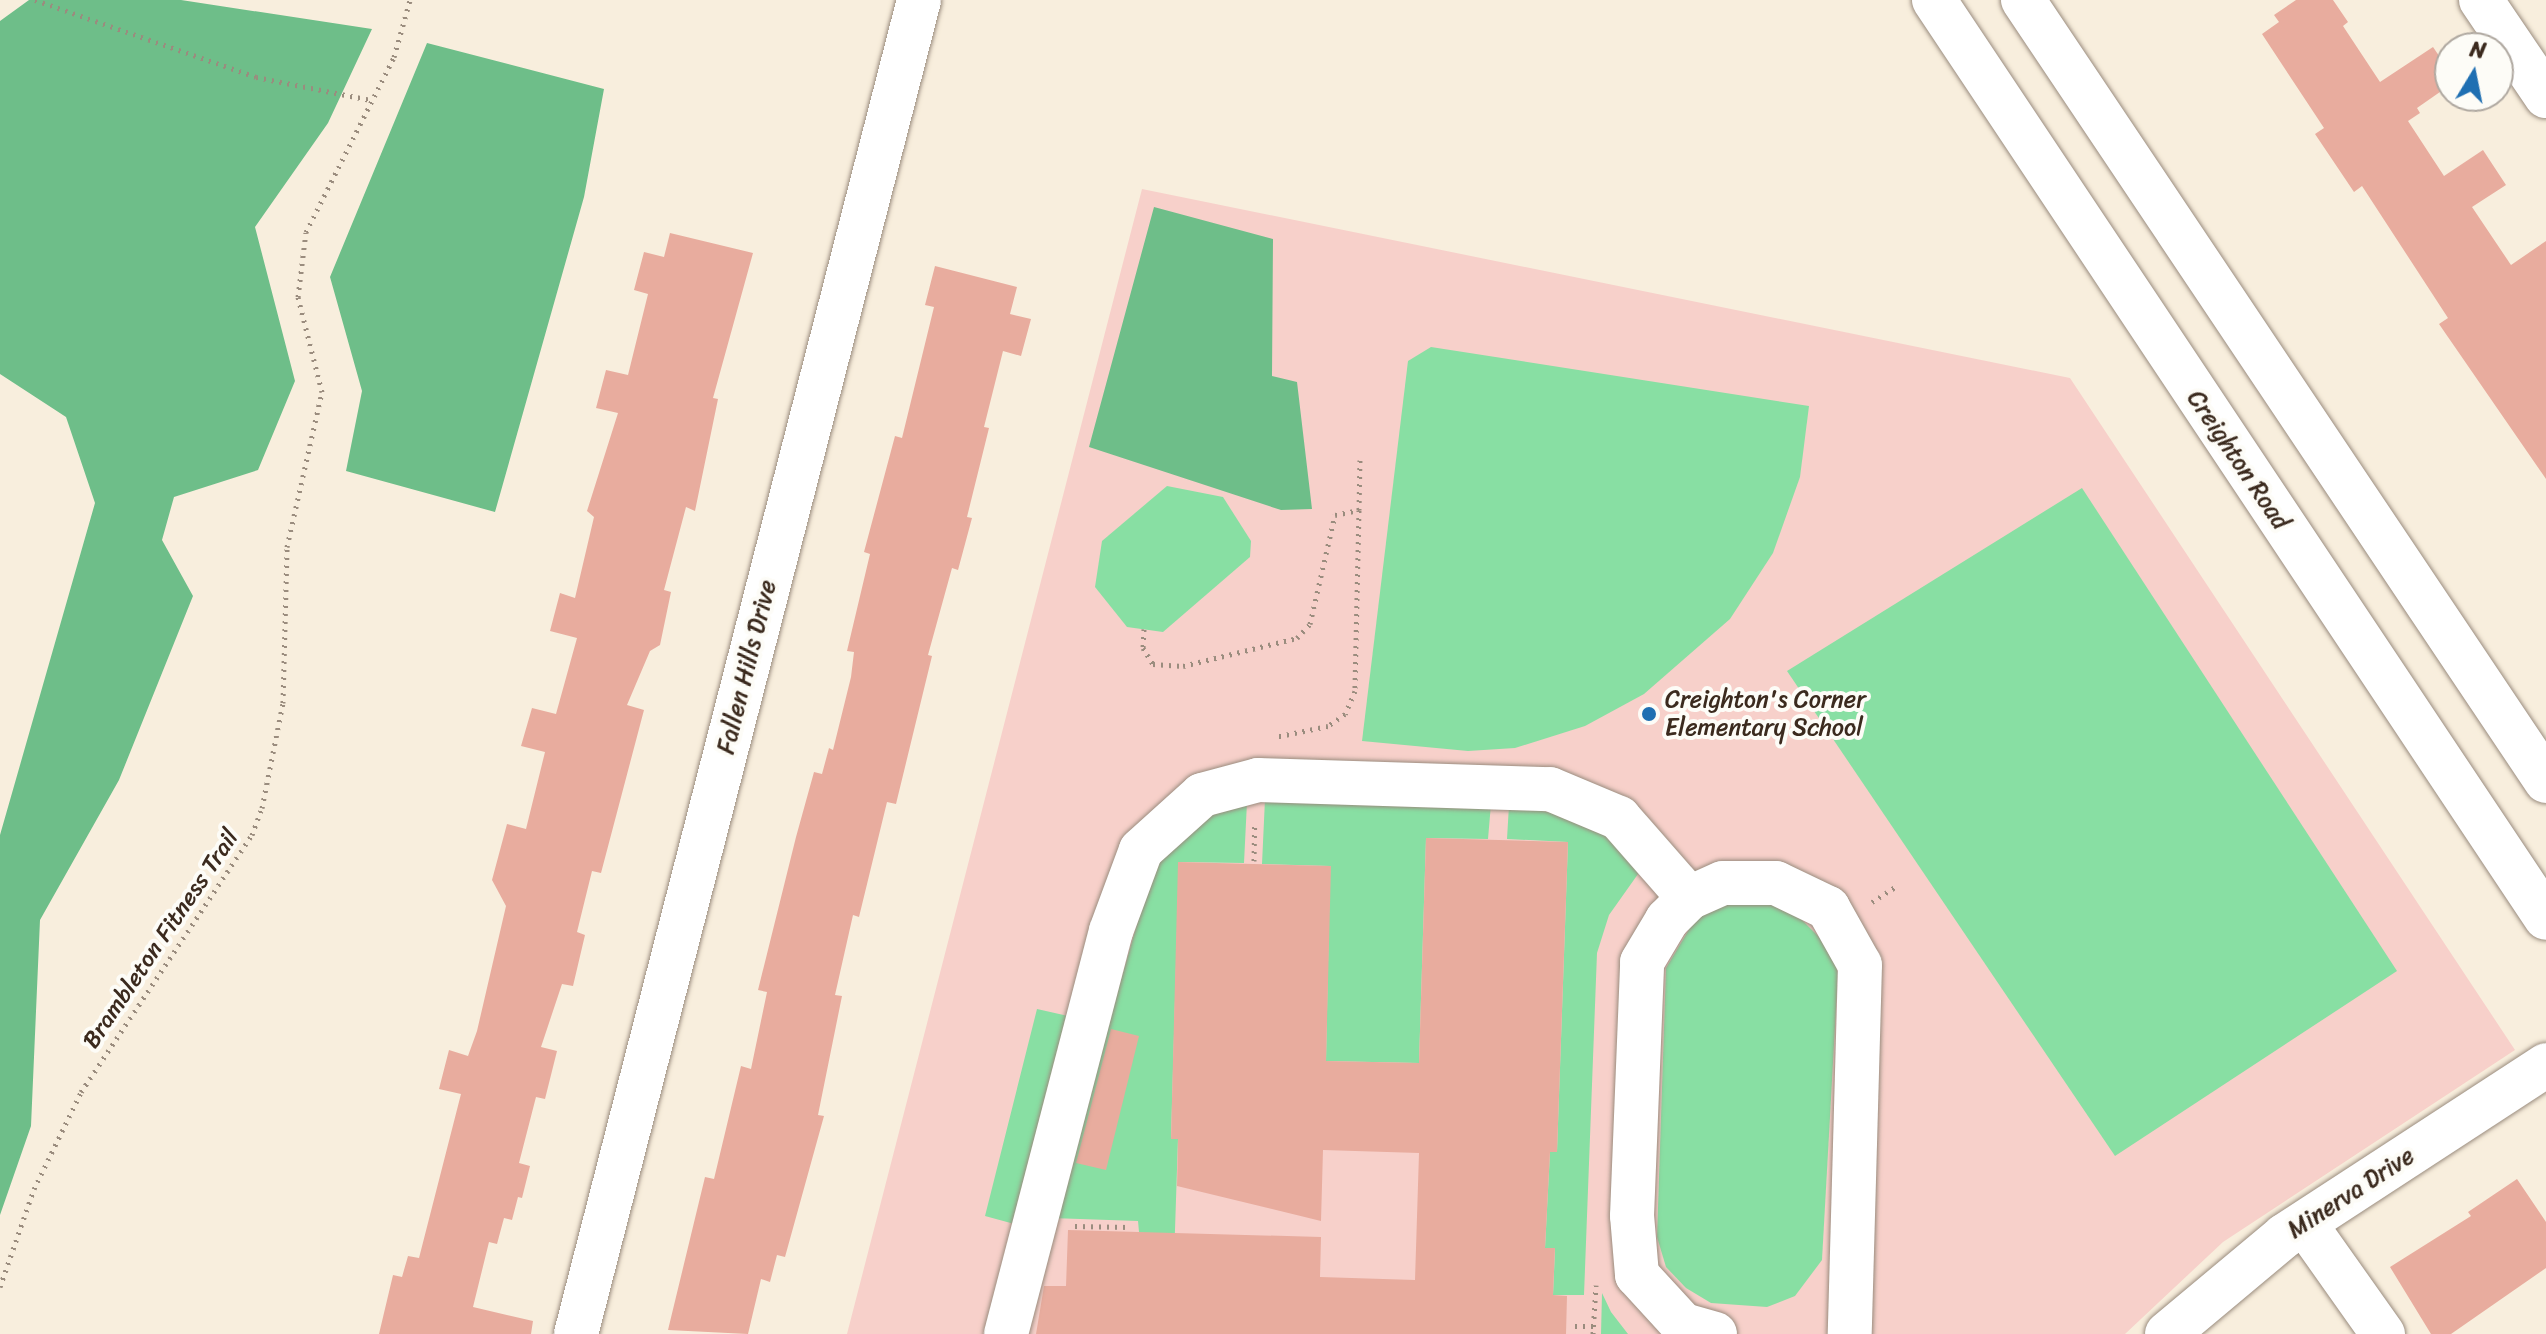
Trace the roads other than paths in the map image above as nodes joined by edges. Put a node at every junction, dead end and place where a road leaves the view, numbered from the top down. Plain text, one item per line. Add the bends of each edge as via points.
1 (919, 0) edge
2 (1934, 0) edge
3 (2023, 0) edge
4 (2481, 0) edge
5 (2546, 96) edge
6 (2546, 781) edge
7 (1689, 898) junction
8 (2546, 918) edge
9 (2546, 1065) edge
10 (2305, 1224) junction
11 (576, 1334) edge
12 (1006, 1334) edge
13 (1715, 1334) edge
14 (1850, 1334) edge
15 (2167, 1334) edge
16 (2383, 1334) edge

1 - 11 street, Fallen Hills Drive
2 - 8 street, Creighton Road
3 - 6 street
4 - 5 street
7 - 12 street via 1619,818 1550,789 1258,780 1202,795 1141,850 1111,931
7 - 13 street via 1667,920 1642,962 1632,1216 1637,1275 1683,1325
7 - 14 street via 1723,883 1776,883 1828,908 1860,965
9 - 10 street, Minerva Drive
10 - 15 street, Minerva Drive via 2180,1318
10 - 16 street

